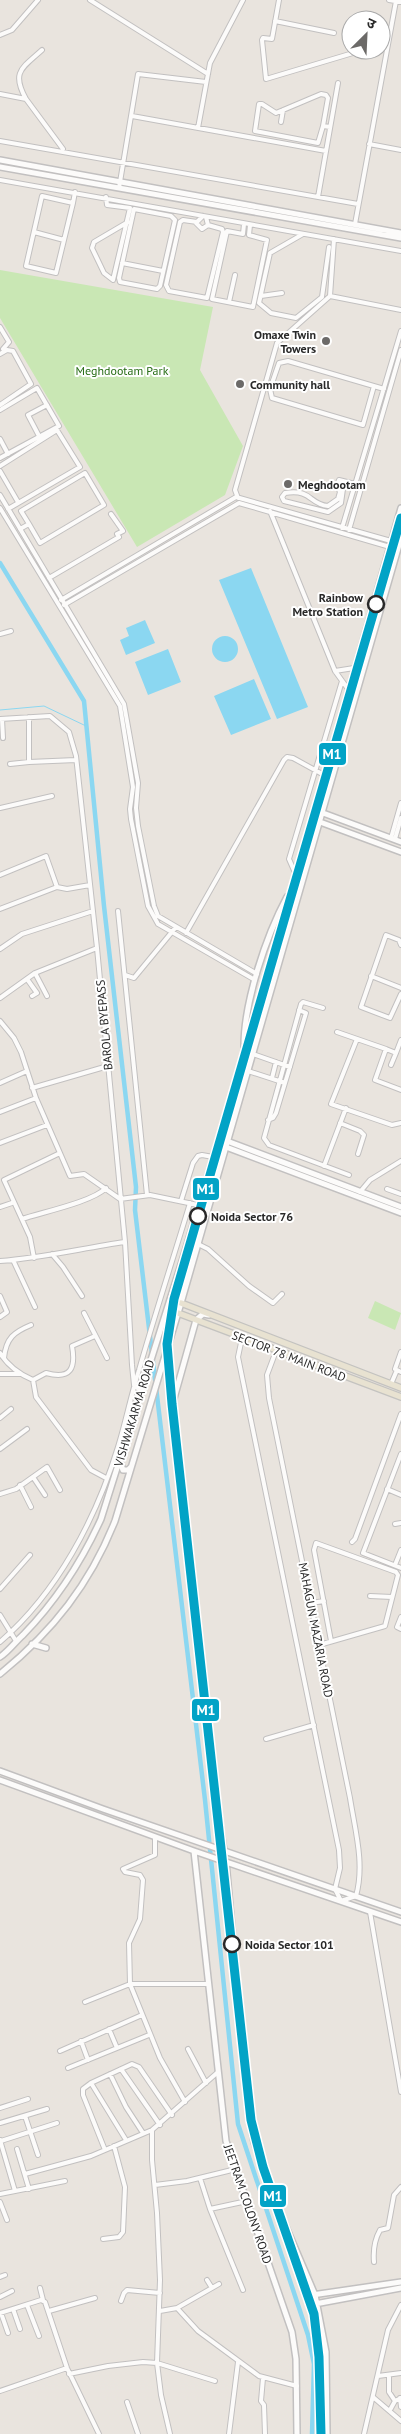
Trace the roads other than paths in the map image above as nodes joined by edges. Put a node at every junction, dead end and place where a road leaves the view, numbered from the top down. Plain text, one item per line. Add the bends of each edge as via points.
1 (38, 0) edge
2 (90, 0) edge
3 (244, 0) edge
4 (279, 0) edge
5 (389, 0) edge
6 (399, 2) edge
7 (275, 21) junction
8 (391, 31) edge
9 (334, 33) dead end
10 (0, 35) edge
11 (42, 50) dead end
12 (341, 57) edge
13 (385, 60) edge
14 (208, 74) junction
15 (206, 82) junction
16 (338, 83) dead end
17 (0, 94) edge
18 (26, 99) junction
19 (283, 110) junction
20 (132, 116) junction
21 (324, 119) junction
22 (332, 120) junction
23 (281, 122) dead end
24 (323, 126) junction
25 (330, 127) junction
26 (198, 128) junction
27 (255, 132) junction
28 (254, 138) junction
29 (0, 141) edge
30 (369, 144) junction
31 (62, 149) dead end
32 (401, 150) edge
33 (326, 151) junction
34 (0, 160) edge
35 (124, 163) junction
36 (0, 167) edge
37 (0, 180) edge
38 (121, 181) junction
39 (119, 188) junction
40 (137, 191) junction
41 (75, 192) junction
42 (106, 197) junction
43 (318, 197) junction
44 (73, 203) junction
45 (134, 203) junction
46 (358, 204) junction
47 (151, 206) junction
48 (160, 208) junction
49 (150, 213) junction
50 (160, 214) junction
51 (204, 216) junction
52 (128, 222) junction
53 (197, 222) junction
54 (244, 224) junction
55 (355, 224) junction
56 (208, 225) junction
57 (250, 225) junction
58 (34, 232) junction
59 (401, 233) edge
60 (243, 234) junction
61 (303, 234) junction
62 (249, 235) junction
63 (401, 238) edge
64 (334, 239) junction
65 (64, 240) junction
66 (329, 247) dead end
67 (401, 251) edge
68 (122, 263) junction
69 (163, 271) junction
70 (235, 275) dead end
71 (282, 293) dead end
72 (261, 296) junction
73 (330, 296) junction
74 (229, 302) junction
75 (401, 310) edge
76 (0, 327) edge
77 (401, 332) edge
78 (401, 350) edge
79 (0, 353) edge
80 (374, 386) junction
81 (384, 389) junction
82 (0, 405) edge
83 (47, 405) junction
84 (0, 410) edge
85 (370, 435) junction
86 (39, 436) junction
87 (376, 437) junction
88 (0, 438) edge
89 (8, 454) junction
90 (0, 458) edge
91 (0, 466) edge
92 (0, 471) edge
93 (346, 481) junction
94 (355, 484) junction
95 (342, 489) junction
96 (353, 491) junction
97 (0, 495) edge
98 (236, 497) junction
99 (313, 499) junction
100 (18, 502) junction
101 (239, 503) junction
102 (0, 508) edge
103 (8, 508) junction
104 (309, 508) junction
105 (401, 508) edge
106 (270, 511) junction
107 (110, 514) dead end
108 (29, 524) junction
109 (342, 527) junction
110 (20, 529) junction
111 (349, 529) junction
112 (33, 531) junction
113 (340, 532) junction
114 (347, 534) junction
115 (24, 536) junction
116 (401, 538) edge
117 (390, 544) junction
118 (398, 560) edge
119 (49, 578) junction
120 (62, 599) junction
121 (57, 602) junction
122 (65, 605) junction
123 (60, 608) junction
124 (11, 631) dead end
125 (0, 634) edge
126 (354, 668) junction
127 (335, 671) junction
128 (342, 681) junction
129 (348, 689) junction
130 (333, 709) junction
131 (341, 711) junction
132 (29, 717) junction
133 (1, 719) edge
134 (3, 738) dead end
135 (76, 760) junction
136 (29, 762) junction
137 (10, 764) dead end
138 (315, 769) junction
139 (324, 774) junction
140 (52, 796) dead end
141 (401, 803) edge
142 (0, 808) edge
143 (323, 813) junction
144 (401, 818) edge
145 (339, 819) junction
146 (320, 822) junction
147 (336, 828) junction
148 (393, 838) junction
149 (401, 842) edge
150 (401, 852) edge
151 (0, 875) edge
152 (296, 875) junction
153 (90, 885) junction
154 (57, 887) junction
155 (293, 888) junction
156 (0, 909) edge
157 (118, 911) dead end
158 (93, 912) junction
159 (176, 927) junction
160 (172, 932) junction
161 (186, 933) junction
162 (401, 945) edge
163 (97, 948) junction
164 (0, 949) edge
165 (35, 973) junction
166 (125, 975) junction
167 (371, 976) junction
168 (256, 977) junction
169 (27, 979) junction
170 (264, 988) junction
171 (401, 988) edge
172 (271, 990) junction
173 (262, 994) junction
174 (401, 994) edge
175 (32, 996) dead end
176 (47, 996) dead end
177 (0, 998) edge
178 (269, 998) junction
179 (400, 1001) edge
180 (323, 1008) dead end
181 (299, 1010) junction
182 (0, 1022) edge
183 (337, 1032) dead end
184 (357, 1039) junction
185 (401, 1040) edge
186 (386, 1049) junction
187 (396, 1053) junction
188 (244, 1054) junction
189 (253, 1054) junction
190 (276, 1062) junction
191 (283, 1064) junction
192 (108, 1066) junction
193 (290, 1066) junction
194 (391, 1066) dead end
195 (28, 1071) junction
196 (248, 1071) junction
197 (272, 1078) junction
198 (278, 1080) junction
199 (0, 1083) edge
200 (285, 1083) junction
201 (32, 1088) junction
202 (401, 1090) edge
203 (36, 1098) junction
204 (346, 1108) junction
205 (0, 1112) edge
206 (268, 1120) junction
207 (340, 1123) junction
208 (401, 1123) edge
209 (47, 1125) junction
210 (0, 1144) edge
211 (226, 1144) junction
212 (60, 1153) junction
213 (358, 1154) dead end
214 (213, 1157) junction
215 (401, 1161) edge
216 (327, 1167) junction
217 (300, 1172) junction
218 (349, 1176) dead end
219 (325, 1178) junction
220 (106, 1188) junction
221 (387, 1189) dead end
222 (348, 1190) junction
223 (360, 1192) junction
224 (401, 1194) edge
225 (147, 1195) junction
226 (122, 1198) junction
227 (0, 1200) edge
228 (181, 1201) junction
229 (12, 1203) junction
230 (190, 1203) junction
231 (198, 1205) junction
232 (1, 1207) edge
233 (401, 1207) edge
234 (401, 1213) edge
235 (22, 1219) junction
236 (125, 1242) junction
237 (198, 1244) junction
238 (52, 1254) junction
239 (34, 1258) junction
240 (13, 1260) junction
241 (0, 1261) edge
242 (282, 1294) dead end
243 (0, 1296) edge
244 (82, 1296) dead end
245 (181, 1303) junction
246 (35, 1307) dead end
247 (84, 1313) dead end
248 (178, 1313) junction
249 (215, 1315) junction
250 (0, 1317) edge
251 (196, 1320) junction
252 (31, 1325) dead end
253 (95, 1336) junction
254 (242, 1338) junction
255 (276, 1351) junction
256 (401, 1352) edge
257 (0, 1353) edge
258 (107, 1358) dead end
259 (4, 1360) junction
260 (337, 1364) junction
261 (399, 1371) edge
262 (334, 1372) junction
263 (0, 1374) edge
264 (19, 1374) junction
265 (33, 1380) junction
266 (391, 1384) junction
267 (134, 1385) junction
268 (401, 1388) edge
269 (141, 1391) junction
270 (401, 1398) edge
271 (11, 1409) dead end
272 (401, 1414) edge
273 (0, 1418) edge
274 (27, 1429) dead end
275 (0, 1449) edge
276 (401, 1454) edge
277 (119, 1460) junction
278 (131, 1467) junction
279 (33, 1477) junction
280 (106, 1478) junction
281 (113, 1481) junction
282 (126, 1484) junction
283 (20, 1486) junction
284 (388, 1489) junction
285 (60, 1490) dead end
286 (0, 1494) edge
287 (45, 1495) dead end
288 (401, 1495) edge
289 (31, 1507) dead end
290 (401, 1523) edge
291 (395, 1524) dead end
292 (352, 1542) dead end
293 (401, 1550) edge
294 (30, 1555) dead end
295 (395, 1565) junction
296 (401, 1568) edge
297 (0, 1589) edge
298 (370, 1596) dead end
299 (392, 1597) junction
300 (324, 1601) junction
301 (311, 1603) junction
302 (0, 1615) edge
303 (401, 1617) edge
304 (401, 1629) edge
305 (10, 1633) junction
306 (16, 1641) junction
307 (331, 1641) junction
308 (0, 1642) edge
309 (32, 1644) junction
310 (319, 1645) junction
311 (46, 1648) dead end
312 (0, 1657) edge
313 (0, 1674) edge
314 (314, 1725) junction
315 (266, 1739) dead end
316 (0, 1770) edge
317 (0, 1780) edge
318 (155, 1837) junction
319 (224, 1850) junction
320 (195, 1851) junction
321 (225, 1862) junction
322 (336, 1889) junction
323 (356, 1896) junction
324 (341, 1901) junction
325 (370, 1912) junction
326 (401, 1912) edge
327 (401, 1922) edge
328 (130, 1984) junction
329 (209, 1984) junction
330 (85, 2002) dead end
331 (142, 2015) junction
332 (109, 2029) junction
333 (149, 2035) junction
334 (81, 2042) junction
335 (117, 2048) junction
336 (188, 2049) dead end
337 (60, 2051) dead end
338 (88, 2060) junction
339 (68, 2068) dead end
340 (121, 2069) junction
341 (218, 2072) junction
342 (110, 2074) junction
343 (91, 2083) junction
344 (206, 2083) junction
345 (401, 2092) edge
346 (28, 2099) dead end
347 (185, 2102) junction
348 (0, 2108) edge
349 (47, 2109) dead end
350 (172, 2115) junction
351 (25, 2116) junction
352 (0, 2123) edge
353 (57, 2123) dead end
354 (160, 2125) junction
355 (152, 2130) junction
356 (30, 2132) junction
357 (143, 2133) junction
358 (0, 2140) edge
359 (126, 2140) junction
360 (114, 2146) junction
361 (18, 2149) dead end
362 (105, 2150) junction
363 (38, 2155) dead end
364 (236, 2169) junction
365 (25, 2174) junction
366 (200, 2178) junction
367 (65, 2181) dead end
368 (155, 2185) junction
369 (401, 2187) edge
370 (29, 2189) junction
371 (15, 2191) junction
372 (0, 2194) edge
373 (0, 2202) edge
374 (247, 2202) junction
375 (210, 2209) junction
376 (7, 2220) dead end
377 (103, 2239) dead end
378 (374, 2262) dead end
379 (207, 2280) dead end
380 (401, 2282) edge
381 (219, 2284) dead end
382 (40, 2288) dead end
383 (212, 2288) junction
384 (401, 2288) edge
385 (243, 2290) dead end
386 (12, 2291) dead end
387 (160, 2293) junction
388 (312, 2294) junction
389 (0, 2297) edge
390 (95, 2298) dead end
391 (43, 2300) junction
392 (121, 2301) dead end
393 (314, 2304) junction
394 (27, 2305) junction
395 (401, 2305) edge
396 (177, 2308) junction
397 (13, 2309) junction
398 (49, 2311) junction
399 (160, 2311) junction
400 (0, 2313) edge
401 (20, 2329) dead end
402 (8, 2333) dead end
403 (39, 2336) dead end
404 (238, 2362) junction
405 (158, 2363) junction
406 (67, 2368) junction
407 (401, 2373) edge
408 (69, 2374) junction
409 (389, 2375) junction
410 (378, 2376) junction
411 (263, 2378) junction
412 (215, 2381) dead end
413 (297, 2386) junction
414 (0, 2391) edge
415 (373, 2397) junction
416 (400, 2398) edge
417 (395, 2401) junction
418 (126, 2402) dead end
419 (401, 2407) edge
420 (390, 2410) junction
421 (401, 2421) edge
422 (99, 2434) edge
423 (138, 2434) edge
424 (170, 2434) edge
425 (229, 2434) edge
426 (265, 2434) edge
427 (296, 2434) edge
428 (323, 2434) edge
429 (327, 2434) edge
430 (364, 2434) edge

1 - 10 street via 12,30
2 - 14 street
3 - 14 street via 210,63
4 - 7 street
5 - 6 street
6 - 8 street
7 - 9 street
7 - 12 street via 272,39 262,40 266,79
11 - 18 street via 20,74 18,85
13 - 30 street
14 - 15 street
15 - 20 street via 139,73
15 - 26 street
16 - 22 street
17 - 18 street
18 - 31 street
19 - 21 street via 321,94 326,95
19 - 23 street
19 - 27 street via 276,113 259,104
20 - 26 street
20 - 35 street
21 - 22 street
21 - 24 street
22 - 25 street
24 - 25 street
24 - 27 street via 318,142
25 - 33 street
26 - 28 street
27 - 28 street
28 - 33 street
29 - 35 street
30 - 32 street
30 - 46 street
33 - 43 street
34 - 38 street
35 - 38 street
35 - 43 street
36 - 39 street
37 - 41 street
38 - 39 street
38 - 55 street
39 - 40 street
40 - 45 street
40 - 63 street
41 - 42 street
41 - 44 street
42 - 45 street
42 - 52 street via 107,206 130,208
43 - 46 street
44 - 58 street via 42,196
44 - 65 street
45 - 47 street
46 - 55 street
47 - 48 street
47 - 49 street
48 - 50 street
48 - 51 street
49 - 50 street
49 - 68 street via 134,210
50 - 69 street via 175,220
51 - 53 street
51 - 54 street
51 - 56 street
52 - 52 street via 115,272 113,280 104,273 92,248 94,242
53 - 56 street via 202,229
53 - 56 street via 180,222 166,285 169,291 207,298 223,232
54 - 57 street
54 - 60 street
55 - 59 street
57 - 61 street
57 - 62 street
58 - 65 street
58 - 65 street via 26,266 56,273
60 - 62 street
60 - 74 street via 227,231 212,298
61 - 64 street
61 - 72 street via 270,253
62 - 74 street via 267,240 253,307
64 - 67 street
64 - 73 street
66 - 72 street via 322,297 296,318 271,313 259,304
68 - 69 street
68 - 69 street via 120,282 157,289
70 - 74 street
71 - 72 street
73 - 75 street
73 - 98 street via 277,343 235,490
76 - 79 street via 9,344
77 - 81 street
78 - 87 street
79 - 82 street via 13,351 31,384
80 - 80 street via 363,425 272,398 270,389 279,363 288,361
80 - 81 street
81 - 85 street
83 - 84 street via 37,388
83 - 86 street via 58,426
83 - 86 street via 28,415
85 - 87 street
85 - 94 street
86 - 89 street
87 - 111 street
88 - 89 street
89 - 90 street
91 - 100 street via 57,430 80,467
92 - 100 street
93 - 94 street
93 - 95 street via 347,485
93 - 95 street via 338,482
94 - 96 street
95 - 96 street
95 - 99 street via 332,505 323,505
95 - 104 street via 343,500 333,510 323,512
96 - 109 street
97 - 103 street
98 - 101 street
98 - 109 street
98 - 120 street
99 - 104 street
99 - 104 street via 299,492 282,495 284,501
100 - 103 street
101 - 106 street
101 - 122 street
102 - 121 street
103 - 110 street
105 - 117 street, VISHWAKARMA ROAD
106 - 113 street
106 - 127 street
107 - 119 street via 123,531 117,534 119,537
108 - 110 street
108 - 112 street
108 - 112 street via 21,511 85,473 104,505 40,543
109 - 111 street
109 - 113 street
110 - 115 street
111 - 114 street
111 - 117 street
112 - 115 street
113 - 114 street
114 - 117 street
115 - 119 street
116 - 118 street, VISHWAKARMA ROAD
117 - 126 street, VISHWAKARMA ROAD
118 - 143 street, VISHWAKARMA ROAD
119 - 120 street
120 - 121 street
120 - 122 street
121 - 123 street
122 - 123 street
122 - 159 street via 124,704 138,783 138,826 154,906 158,916
123 - 160 street via 120,706 133,787 130,809 148,906 158,924
124 - 125 street
126 - 127 street
126 - 129 street, VISHWAKARMA ROAD
127 - 128 street
128 - 129 street
128 - 130 street
129 - 131 street, VISHWAKARMA ROAD
130 - 131 street
130 - 138 street
131 - 139 street, VISHWAKARMA ROAD
132 - 133 street, BAROLA BYEPASS
132 - 135 street, BAROLA BYEPASS via 50,716 69,732
132 - 136 street
133 - 134 street
135 - 136 street
135 - 153 street, BAROLA BYEPASS
136 - 137 street
138 - 139 street
138 - 152 street via 289,859
138 - 161 street via 294,758 284,760
139 - 152 street, VISHWAKARMA ROAD
140 - 142 street
141 - 148 street
143 - 145 street
143 - 146 street, VISHWAKARMA ROAD
144 - 148 street
145 - 147 street
145 - 148 street
146 - 147 street
146 - 172 street, VISHWAKARMA ROAD
147 - 150 street
148 - 149 street
151 - 154 street via 46,856
152 - 155 street, VISHWAKARMA ROAD
153 - 154 street via 67,889
153 - 158 street, BAROLA BYEPASS
154 - 156 street
155 - 168 street via 283,904
155 - 170 street, VISHWAKARMA ROAD
157 - 166 street
158 - 163 street, BAROLA BYEPASS
158 - 164 street via 22,934
159 - 160 street
159 - 161 street
160 - 166 street via 134,978
160 - 168 street
161 - 168 street
162 - 167 street via 399,940 386,935
163 - 165 street
163 - 192 street, BAROLA BYEPASS
165 - 169 street
165 - 176 street
166 - 225 street
167 - 171 street
167 - 179 street via 361,1007 390,1018
168 - 188 street via 244,1026
169 - 175 street via 37,993
169 - 177 street
170 - 172 street
170 - 173 street, VISHWAKARMA ROAD
172 - 178 street, VISHWAKARMA ROAD
173 - 178 street
173 - 188 street, VISHWAKARMA ROAD
174 - 179 street
178 - 189 street, VISHWAKARMA ROAD
180 - 181 street via 303,1002
181 - 191 street
181 - 193 street via 306,1013
182 - 195 street via 14,1038
183 - 184 street
184 - 186 street
184 - 204 street via 331,1104
185 - 187 street
186 - 187 street
186 - 202 street via 374,1080
187 - 194 street
188 - 214 street, VISHWAKARMA ROAD
189 - 190 street
189 - 196 street, VISHWAKARMA ROAD
190 - 191 street
190 - 197 street
191 - 193 street
191 - 198 street
192 - 201 street
192 - 226 street, BAROLA BYEPASS
193 - 200 street
195 - 199 street
195 - 201 street
196 - 197 street
196 - 211 street, VISHWAKARMA ROAD
197 - 198 street
198 - 200 street
198 - 206 street
200 - 206 street via 275,1115
201 - 203 street
203 - 205 street
203 - 209 street
204 - 207 street
204 - 208 street via 392,1125
206 - 216 street via 266,1143
207 - 213 street via 362,1132 364,1140
207 - 216 street
209 - 210 street
209 - 212 street
211 - 217 street
211 - 237 street, VISHWAKARMA ROAD
212 - 220 street via 70,1176 84,1174
212 - 229 street via 5,1178
214 - 228 street via 202,1155 195,1159
214 - 231 street, VISHWAKARMA ROAD
215 - 223 street via 370,1180
216 - 218 street
216 - 219 street
217 - 219 street
217 - 222 street
219 - 222 street
220 - 226 street
220 - 235 street via 86,1199
221 - 224 street
222 - 223 street
222 - 234 street
223 - 233 street
225 - 226 street
225 - 228 street
226 - 236 street, BAROLA BYEPASS
227 - 232 street
228 - 230 street
229 - 232 street
229 - 235 street
230 - 231 street
230 - 267 street
231 - 269 street, VISHWAKARMA ROAD
235 - 239 street
236 - 238 street
236 - 267 street, BAROLA BYEPASS
237 - 242 street via 272,1303
237 - 245 street, VISHWAKARMA ROAD
238 - 239 street
238 - 244 street via 64,1266
239 - 240 street
240 - 241 street
240 - 246 street
243 - 250 street via 6,1312
245 - 248 street, VISHWAKARMA ROAD
245 - 249 main road, SECTOR 78 MAIN ROAD
247 - 253 street
248 - 251 main road, SECTOR 78 MAIN ROAD
248 - 278 street, VISHWAKARMA ROAD
249 - 251 street via 203,1314
249 - 260 main road, SECTOR 78 MAIN ROAD
251 - 254 main road, SECTOR 78 MAIN ROAD
251 - 319 street via 174,1402 211,1764
252 - 259 street via 14,1332 5,1348
253 - 258 street
253 - 265 street via 72,1346 74,1359 67,1374 46,1373
254 - 255 main road, SECTOR 78 MAIN ROAD
254 - 314 street via 238,1357
255 - 262 main road, SECTOR 78 MAIN ROAD
255 - 301 street, MAHAGUN MAZARIA ROAD via 267,1375 269,1398
256 - 261 street via 395,1366
257 - 259 street
259 - 264 street
260 - 262 main road via 341,1368
260 - 266 main road, SECTOR 78 MAIN ROAD
261 - 266 street
262 - 270 main road, SECTOR 78 MAIN ROAD
263 - 264 street
264 - 265 street
265 - 280 street via 36,1397 91,1470
266 - 268 main road, SECTOR 78 MAIN ROAD
267 - 269 street
267 - 280 street via 118,1449
269 - 277 street, VISHWAKARMA ROAD
271 - 273 street
272 - 292 street
274 - 275 street
276 - 284 street
277 - 278 street via 123,1470
277 - 281 street, VISHWAKARMA ROAD
278 - 282 street, VISHWAKARMA ROAD
279 - 283 street
279 - 285 street via 47,1467
279 - 287 street
280 - 305 street via 82,1536 61,1572 35,1608
281 - 282 street via 122,1475
281 - 306 street, VISHWAKARMA ROAD via 88,1549 42,1616
282 - 309 street, VISHWAKARMA ROAD via 101,1555 88,1578 54,1623
283 - 286 street
283 - 289 street
284 - 288 street
284 - 295 street via 363,1553
290 - 291 street
293 - 295 street
294 - 297 street
295 - 296 street
298 - 299 street
299 - 300 street via 396,1572 316,1543 314,1550
299 - 307 street via 385,1626
300 - 301 street
300 - 307 street
301 - 310 street, MAHAGUN MAZARIA ROAD
302 - 305 street
303 - 304 street via 397,1627
305 - 306 street
305 - 308 street
306 - 312 street, VISHWAKARMA ROAD
307 - 310 street
309 - 311 street
309 - 313 street, VISHWAKARMA ROAD
310 - 323 street, MAHAGUN MAZARIA ROAD via 360,1863
314 - 315 street
314 - 322 street via 339,1850
316 - 319 street
317 - 318 street
318 - 320 street
318 - 328 street via 155,1855 123,1869 140,1875 143,1880 140,1919 129,1943
319 - 322 street
320 - 321 street
320 - 329 street, JEETRAM COLONY ROAD
321 - 324 street
321 - 388 street via 235,1985 254,2142
322 - 323 street
322 - 324 street
323 - 324 street
323 - 326 street
324 - 325 street
325 - 327 street
325 - 345 street
328 - 329 street
328 - 330 street
328 - 331 street
329 - 341 street, JEETRAM COLONY ROAD
331 - 332 street
331 - 333 street
332 - 334 street
332 - 335 street
333 - 335 street
333 - 347 street
334 - 337 street
334 - 338 street
335 - 338 street
336 - 344 street
338 - 339 street
340 - 342 street
340 - 350 street via 132,2064 139,2066
340 - 354 street
341 - 344 street
341 - 364 street, JEETRAM COLONY ROAD via 226,2141
342 - 343 street
342 - 357 street
343 - 359 street
343 - 362 street via 83,2089 83,2095
344 - 347 street
346 - 348 street
347 - 350 street
349 - 351 street
350 - 354 street
351 - 352 street
351 - 356 street
353 - 356 street
354 - 355 street
355 - 357 street
355 - 368 street
356 - 358 street
356 - 363 street
357 - 359 street
358 - 371 street
359 - 360 street
360 - 362 street
360 - 377 street via 125,2187 123,2232 119,2237
361 - 365 street
362 - 365 street
364 - 366 street
364 - 374 street, JEETRAM COLONY ROAD
365 - 370 street
366 - 368 street
366 - 375 street
367 - 370 street
368 - 387 street
369 - 378 street via 394,2195 388,2228 378,2232
370 - 371 street
371 - 372 street
373 - 376 street
374 - 375 street
374 - 413 street, JEETRAM COLONY ROAD via 292,2332
375 - 385 street
379 - 383 street
380 - 388 street
381 - 383 street
382 - 391 street
383 - 396 street
384 - 393 street
386 - 389 street
387 - 392 street via 127,2290
387 - 399 street
388 - 393 street
390 - 398 street
391 - 394 street
391 - 398 street
393 - 428 street via 323,2349
393 - 429 street via 326,2352
394 - 397 street
394 - 403 street
395 - 410 street via 388,2330
396 - 399 street
396 - 404 street via 198,2331
397 - 400 street
397 - 401 street
398 - 406 street
399 - 405 street
400 - 402 street
404 - 411 street
404 - 425 street
405 - 408 street via 128,2363
405 - 412 street
405 - 424 street
406 - 408 street
406 - 414 street
407 - 409 street
408 - 422 street
409 - 410 street
409 - 417 street via 389,2392
410 - 415 street
411 - 413 street
411 - 426 street via 261,2401
413 - 427 street, JEETRAM COLONY ROAD
415 - 420 street
415 - 430 street
416 - 417 street
416 - 419 street
417 - 420 street
418 - 423 street
420 - 421 street

